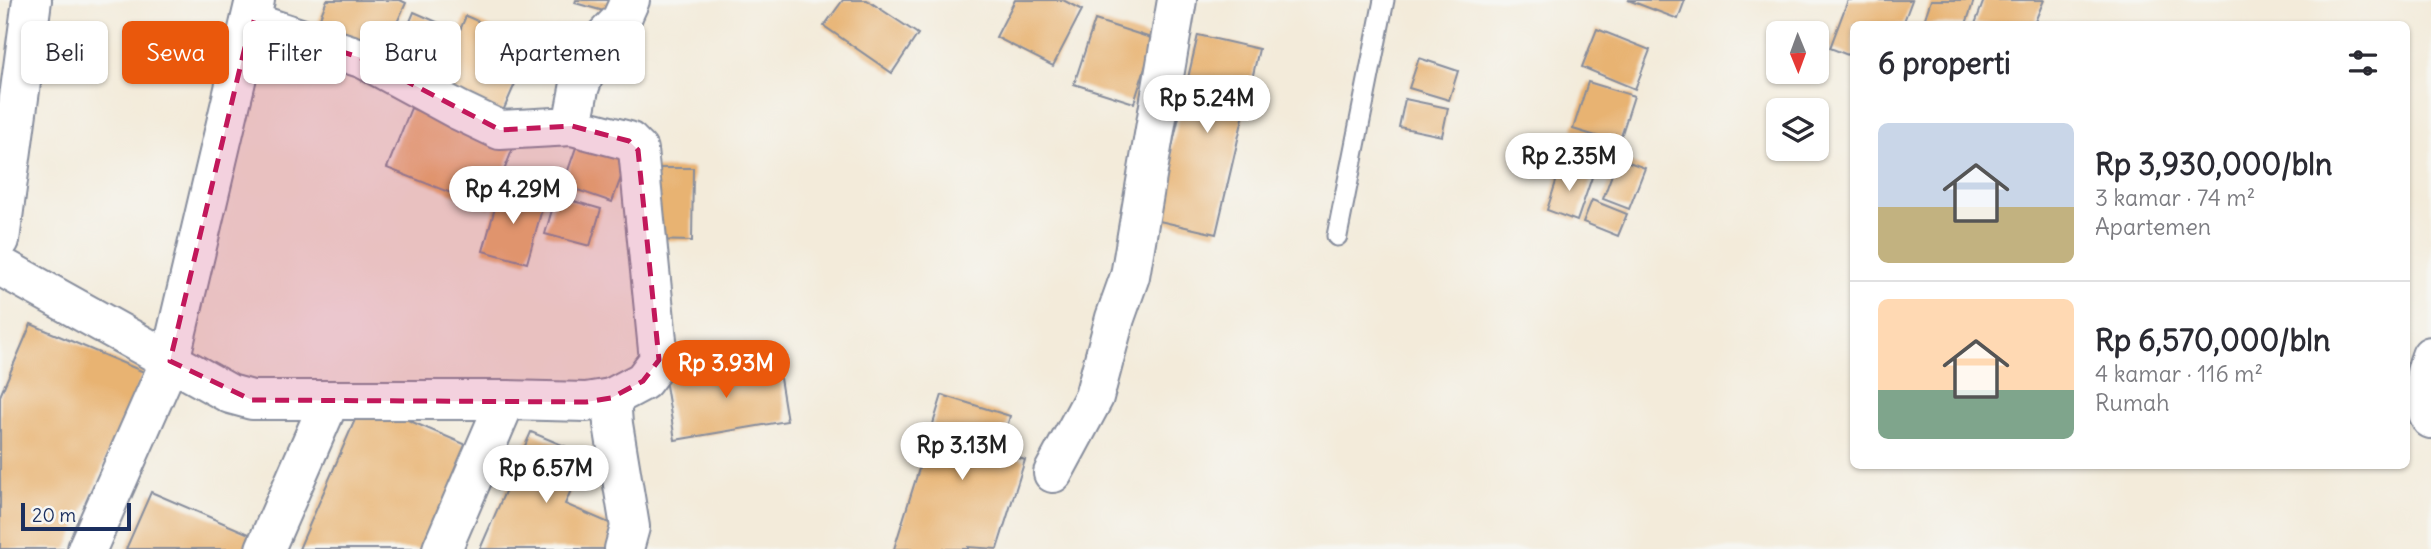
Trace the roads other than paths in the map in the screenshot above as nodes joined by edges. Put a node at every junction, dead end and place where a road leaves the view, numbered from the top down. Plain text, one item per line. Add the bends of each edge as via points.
1 (32, 0) edge
2 (630, 0) edge
3 (1177, 0) edge
4 (1384, 0) edge
5 (253, 11) edge
6 (572, 126) junction
7 (1337, 236) dead end
8 (0, 240) edge
9 (0, 266) edge
10 (2431, 356) edge
11 (170, 360) junction
12 (611, 398) junction
13 (330, 400) junction
14 (506, 400) junction
15 (2431, 419) edge
16 (1053, 473) dead end
17 (87, 549) edge
18 (265, 549) edge
19 (442, 549) edge
20 (624, 549) edge

1 - 8 street
2 - 6 street via 621,20 593,49
3 - 16 street via 1130,276 1094,397
4 - 7 lane
5 - 6 street via 364,59 500,130
5 - 11 street
6 - 12 street via 629,141 638,150 659,360 643,381
9 - 11 street
10 - 15 street via 2425,372 2425,398
11 - 13 street via 230,394 252,400
11 - 17 street
12 - 14 street via 586,402
12 - 20 street via 629,527
13 - 14 street
13 - 18 street
14 - 19 street

